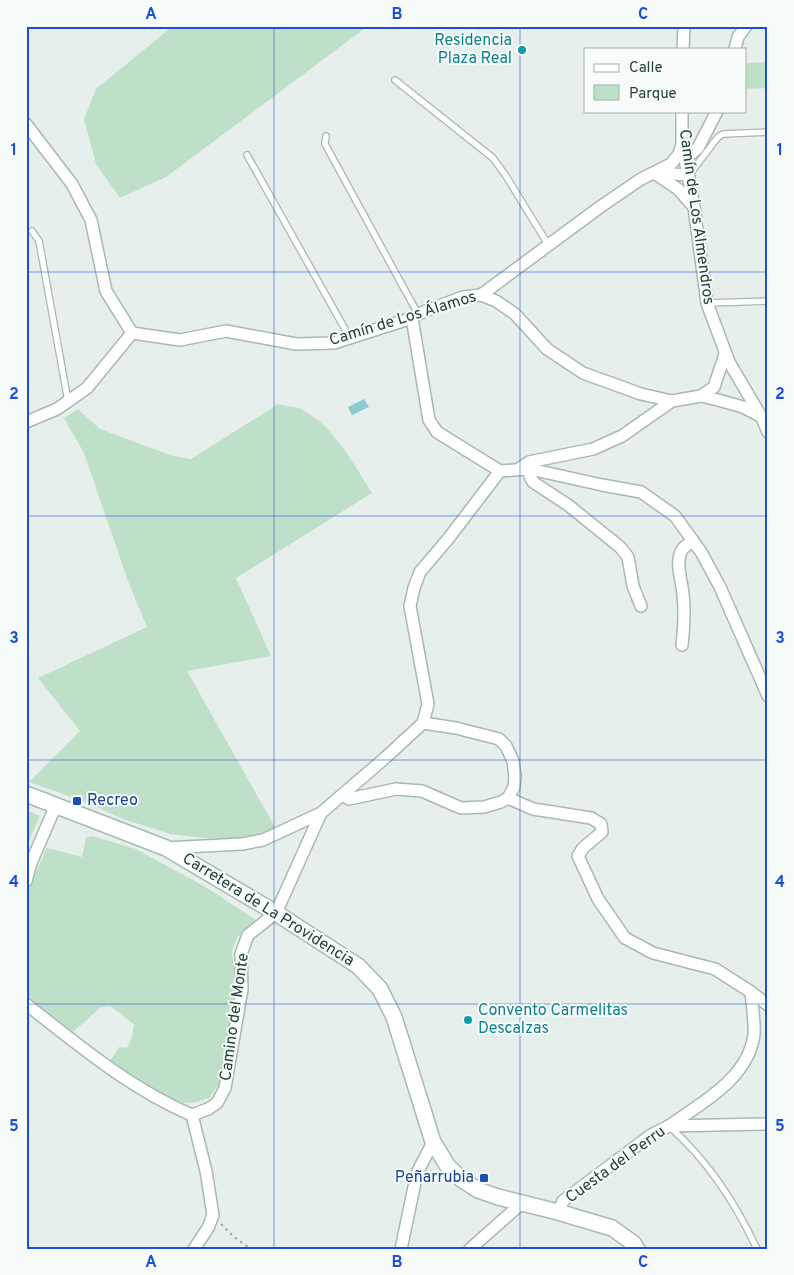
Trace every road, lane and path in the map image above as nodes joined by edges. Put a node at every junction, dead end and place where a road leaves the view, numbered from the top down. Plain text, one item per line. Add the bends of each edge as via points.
1 (684, 26) edge
2 (746, 26) edge
3 (683, 48) edge
4 (735, 48) edge
5 (395, 80) dead end
6 (682, 112) edge
7 (716, 112) edge
8 (26, 124) edge
9 (768, 132) edge
10 (326, 136) dead end
11 (682, 144) junction
12 (247, 155) dead end
13 (686, 158) junction
14 (654, 173) junction
15 (689, 175) junction
16 (694, 207) junction
17 (32, 231) dead end
18 (549, 246) junction
19 (482, 296) junction
20 (768, 301) edge
21 (707, 303) junction
22 (415, 316) junction
23 (132, 333) junction
24 (350, 338) junction
25 (726, 354) junction
26 (701, 396) junction
27 (68, 401) junction
28 (672, 401) junction
29 (765, 419) edge
30 (26, 422) edge
31 (768, 432) edge
32 (524, 469) junction
33 (500, 471) junction
34 (693, 541) junction
35 (641, 606) dead end
36 (682, 645) dead end
37 (768, 696) edge
38 (423, 723) junction
39 (26, 794) edge
40 (342, 796) junction
41 (508, 798) junction
42 (56, 805) junction
43 (321, 813) junction
44 (166, 848) junction
45 (26, 881) edge
46 (276, 913) junction
47 (751, 992) junction
48 (26, 1004) edge
49 (768, 1005) edge
50 (192, 1115) junction
51 (768, 1124) edge
52 (669, 1126) junction
53 (432, 1142) junction
54 (522, 1203) junction
55 (558, 1212) junction
56 (212, 1215) junction
57 (194, 1249) edge
58 (251, 1249) edge
59 (400, 1249) edge
60 (470, 1249) edge
61 (637, 1249) edge
62 (757, 1249) edge

1 - 3 street
2 - 4 street
5 - 18 lane via 492,158
6 - 11 street, Camín de Los Almendros
7 - 13 street via 698,148
8 - 23 street via 72,184 91,220 106,291
9 - 15 lane via 718,136
10 - 22 lane via 325,144
11 - 13 street, Camín de Los Almendros
11 - 14 street, Camín de Los Álamos via 671,164
12 - 24 lane
13 - 15 street, Camín de Los Almendros
14 - 15 street
14 - 16 street via 678,189
14 - 18 street, Camín de Los Álamos via 600,207
15 - 16 street, Camín de Los Almendros
16 - 21 street, Camín de Los Almendros
17 - 27 lane via 39,241
18 - 19 street, Camín de Los Álamos
19 - 22 street, Camín de Los Álamos via 463,297
19 - 28 street via 515,314 547,350 583,373 641,394
20 - 21 lane
21 - 25 street, Camín de Los Almendros
22 - 24 street, Camín de Los Álamos
22 - 33 street via 429,420 437,432
23 - 24 street, Camín de Los Álamos via 180,340 226,331 296,344 334,343
23 - 27 street via 87,388
25 - 26 street via 714,387
25 - 29 street, Camín de Los Almendros
26 - 28 street
26 - 29 street via 744,407
27 - 30 street
28 - 32 street via 622,436 593,449 528,462
29 - 31 street, Camín de Los Almendros
32 - 33 street
32 - 34 street via 641,492 675,516
32 - 35 street via 534,482 620,547 628,557 633,586
33 - 38 street via 420,572 414,588 410,606 428,704
34 - 36 street via 680,554 685,624
34 - 37 street via 720,587
38 - 40 street
38 - 41 street via 499,739 513,761 514,787
39 - 42 street, Carretera de La Providencia
40 - 41 street via 349,799 396,788 422,791 461,808 484,807
40 - 43 street
41 - 47 street via 534,808 591,818 602,824 602,832 578,856 598,899 625,938 653,953 715,969
42 - 44 street, Carretera de La Providencia
42 - 45 street
43 - 44 street via 263,840
43 - 46 street, Camino del Monte
44 - 46 street, Carretera de La Providencia
46 - 50 street, Camino del Monte via 248,935 241,954 242,989 225,1088 217,1103
46 - 53 street, Carretera de La Providencia via 358,966 380,990 394,1017
47 - 49 street
47 - 52 street via 754,1033 742,1068
48 - 50 street via 95,1058 167,1104
50 - 56 street via 206,1172
51 - 52 street, Cuesta del Perru
52 - 55 street, Cuesta del Perru via 651,1135 563,1201
52 - 62 lane via 708,1168 733,1204
53 - 54 street, Carretera de La Providencia via 461,1179 478,1190
53 - 59 street via 417,1173
54 - 55 street, Carretera de La Providencia
54 - 60 street
55 - 61 street, Carretera de La Providencia via 612,1228
56 - 57 street via 208,1228
56 - 58 path

